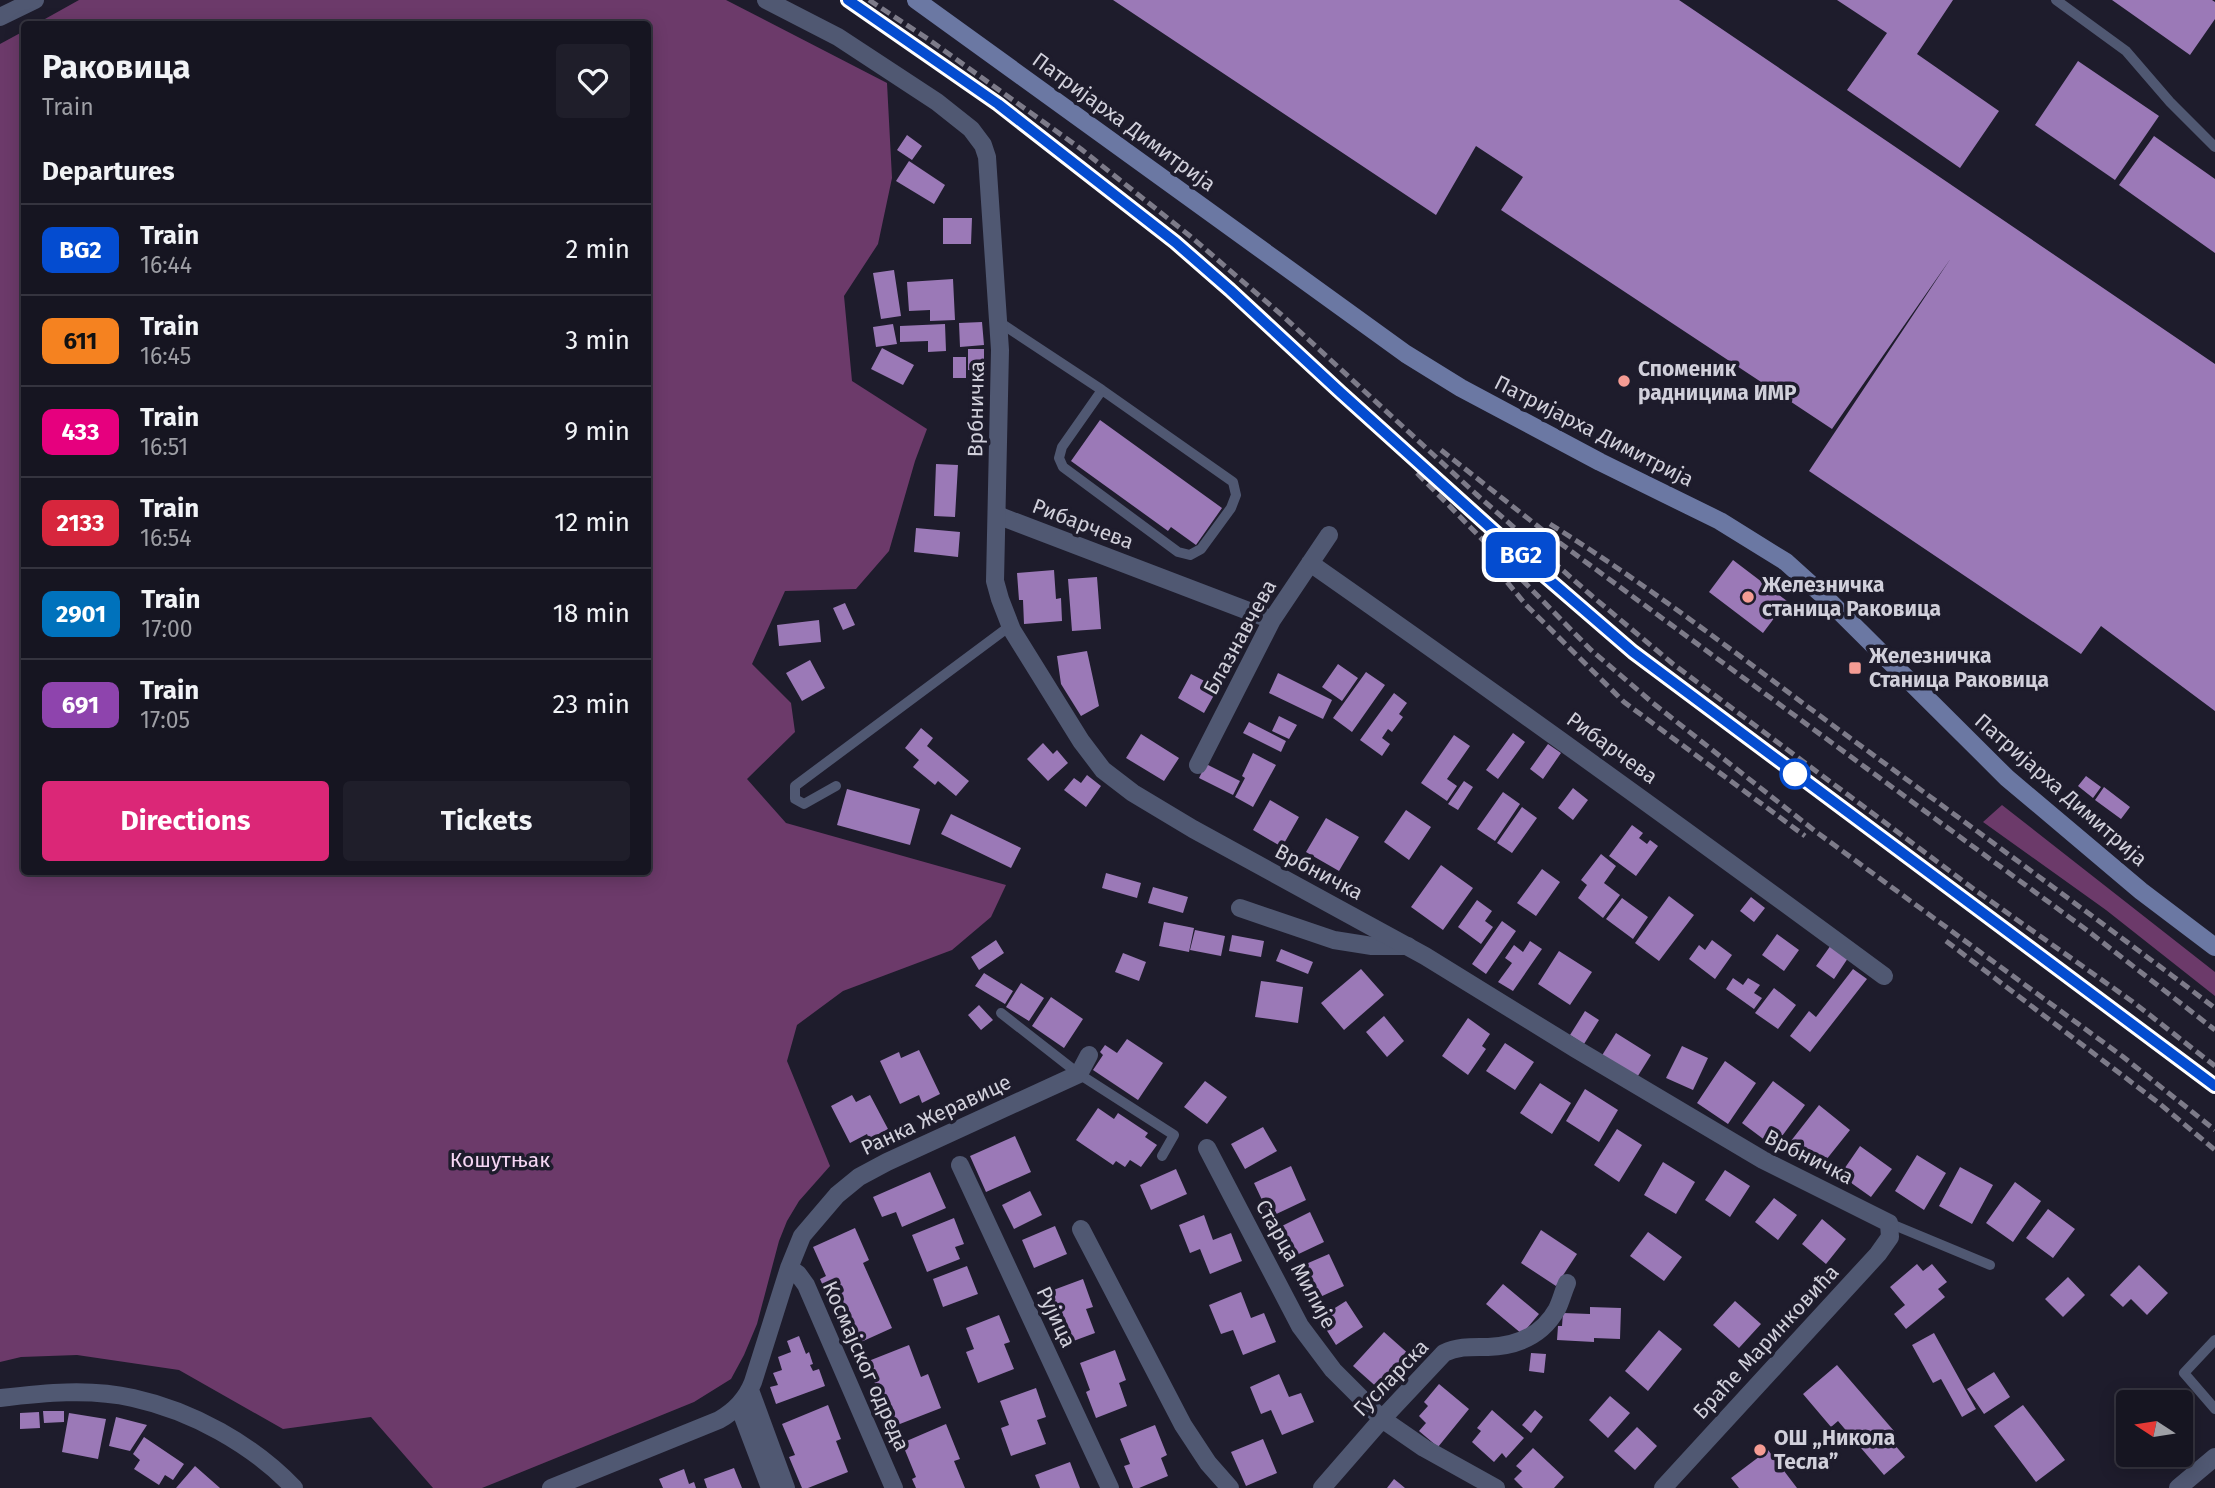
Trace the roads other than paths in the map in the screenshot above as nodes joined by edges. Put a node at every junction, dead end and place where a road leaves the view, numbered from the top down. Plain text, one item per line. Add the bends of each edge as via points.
1 (35, 0) edge
2 (766, 0) edge
3 (916, 0) edge
4 (2056, 0) edge
5 (0, 17) edge
6 (2215, 147) edge
7 (999, 322) junction
8 (1102, 390) junction
9 (996, 515) junction
10 (1329, 535) dead end
11 (1310, 563) junction
12 (1272, 620) junction
13 (1010, 626) junction
14 (1198, 765) dead end
15 (836, 786) dead end
16 (1240, 908) dead end
17 (1408, 946) junction
18 (2215, 947) edge
19 (1884, 975) dead end
20 (1001, 1013) dead end
21 (1089, 1055) dead end
22 (1079, 1074) junction
23 (1207, 1148) dead end
24 (1163, 1156) dead end
25 (960, 1165) dead end
26 (1889, 1223) junction
27 (1081, 1229) dead end
28 (1990, 1265) dead end
29 (789, 1268) junction
30 (1567, 1283) dead end
31 (2215, 1340) edge
32 (750, 1390) junction
33 (0, 1398) edge
34 (738, 1406) junction
35 (2215, 1409) edge
36 (1382, 1419) junction
37 (2215, 1457) edge
38 (287, 1486) edge
39 (551, 1488) edge
40 (770, 1488) edge
41 (786, 1488) edge
42 (894, 1488) edge
43 (1110, 1488) edge
44 (1230, 1488) edge
45 (1322, 1488) edge
46 (1496, 1488) edge
47 (1663, 1488) edge
48 (2178, 1488) edge

1 - 5 street
2 - 7 street, Врбничка via 850,44 937,102 978,138 987,157
3 - 18 main road, Патријарха Димитрија via 1406,354 1461,388 1720,521 1786,562 2007,778
4 - 6 lane via 2126,51
7 - 8 lane
7 - 9 street, Врбничка
8 - 8 lane via 1062,447 1059,458 1063,467 1178,552 1190,555 1201,549 1231,508 1236,495 1233,482
9 - 12 street, Рибарчева
9 - 13 street, Врбничка via 995,581
10 - 11 street, Блазнавчева
11 - 12 street, Блазнавчева
11 - 19 street, Рибарчева
12 - 14 street, Блазнавчева
13 - 15 lane via 795,786 795,799 804,804
13 - 17 street, Врбничка via 1081,741 1115,780 1193,830
16 - 17 street via 1334,940
17 - 26 street, Врбничка via 1763,1160
20 - 22 lane
21 - 22 street
22 - 24 lane via 1174,1135
22 - 29 street, Ранка Жеравице via 859,1177 802,1236
23 - 36 street, Старца Милије via 1300,1326 1333,1370
25 - 43 street, Рујица
26 - 28 lane, Врбничка
26 - 47 street, Браће Маринковића via 1891,1237 1878,1254
27 - 44 street via 1183,1425
29 - 32 street, Ранка Жеравице
29 - 42 street, Космајског одреда via 806,1284
30 - 36 street, Гусларска via 1554,1313 1535,1334 1516,1344 1444,1353
31 - 35 lane via 2184,1373
32 - 34 street, Ранка Жеравице
32 - 41 street
33 - 38 street via 90,1394 132,1398 181,1413 262,1459
34 - 39 street, Ранка Жеравице via 719,1420
34 - 40 street
36 - 45 street, Гусларска
36 - 46 street, Старца Милије
37 - 48 street

